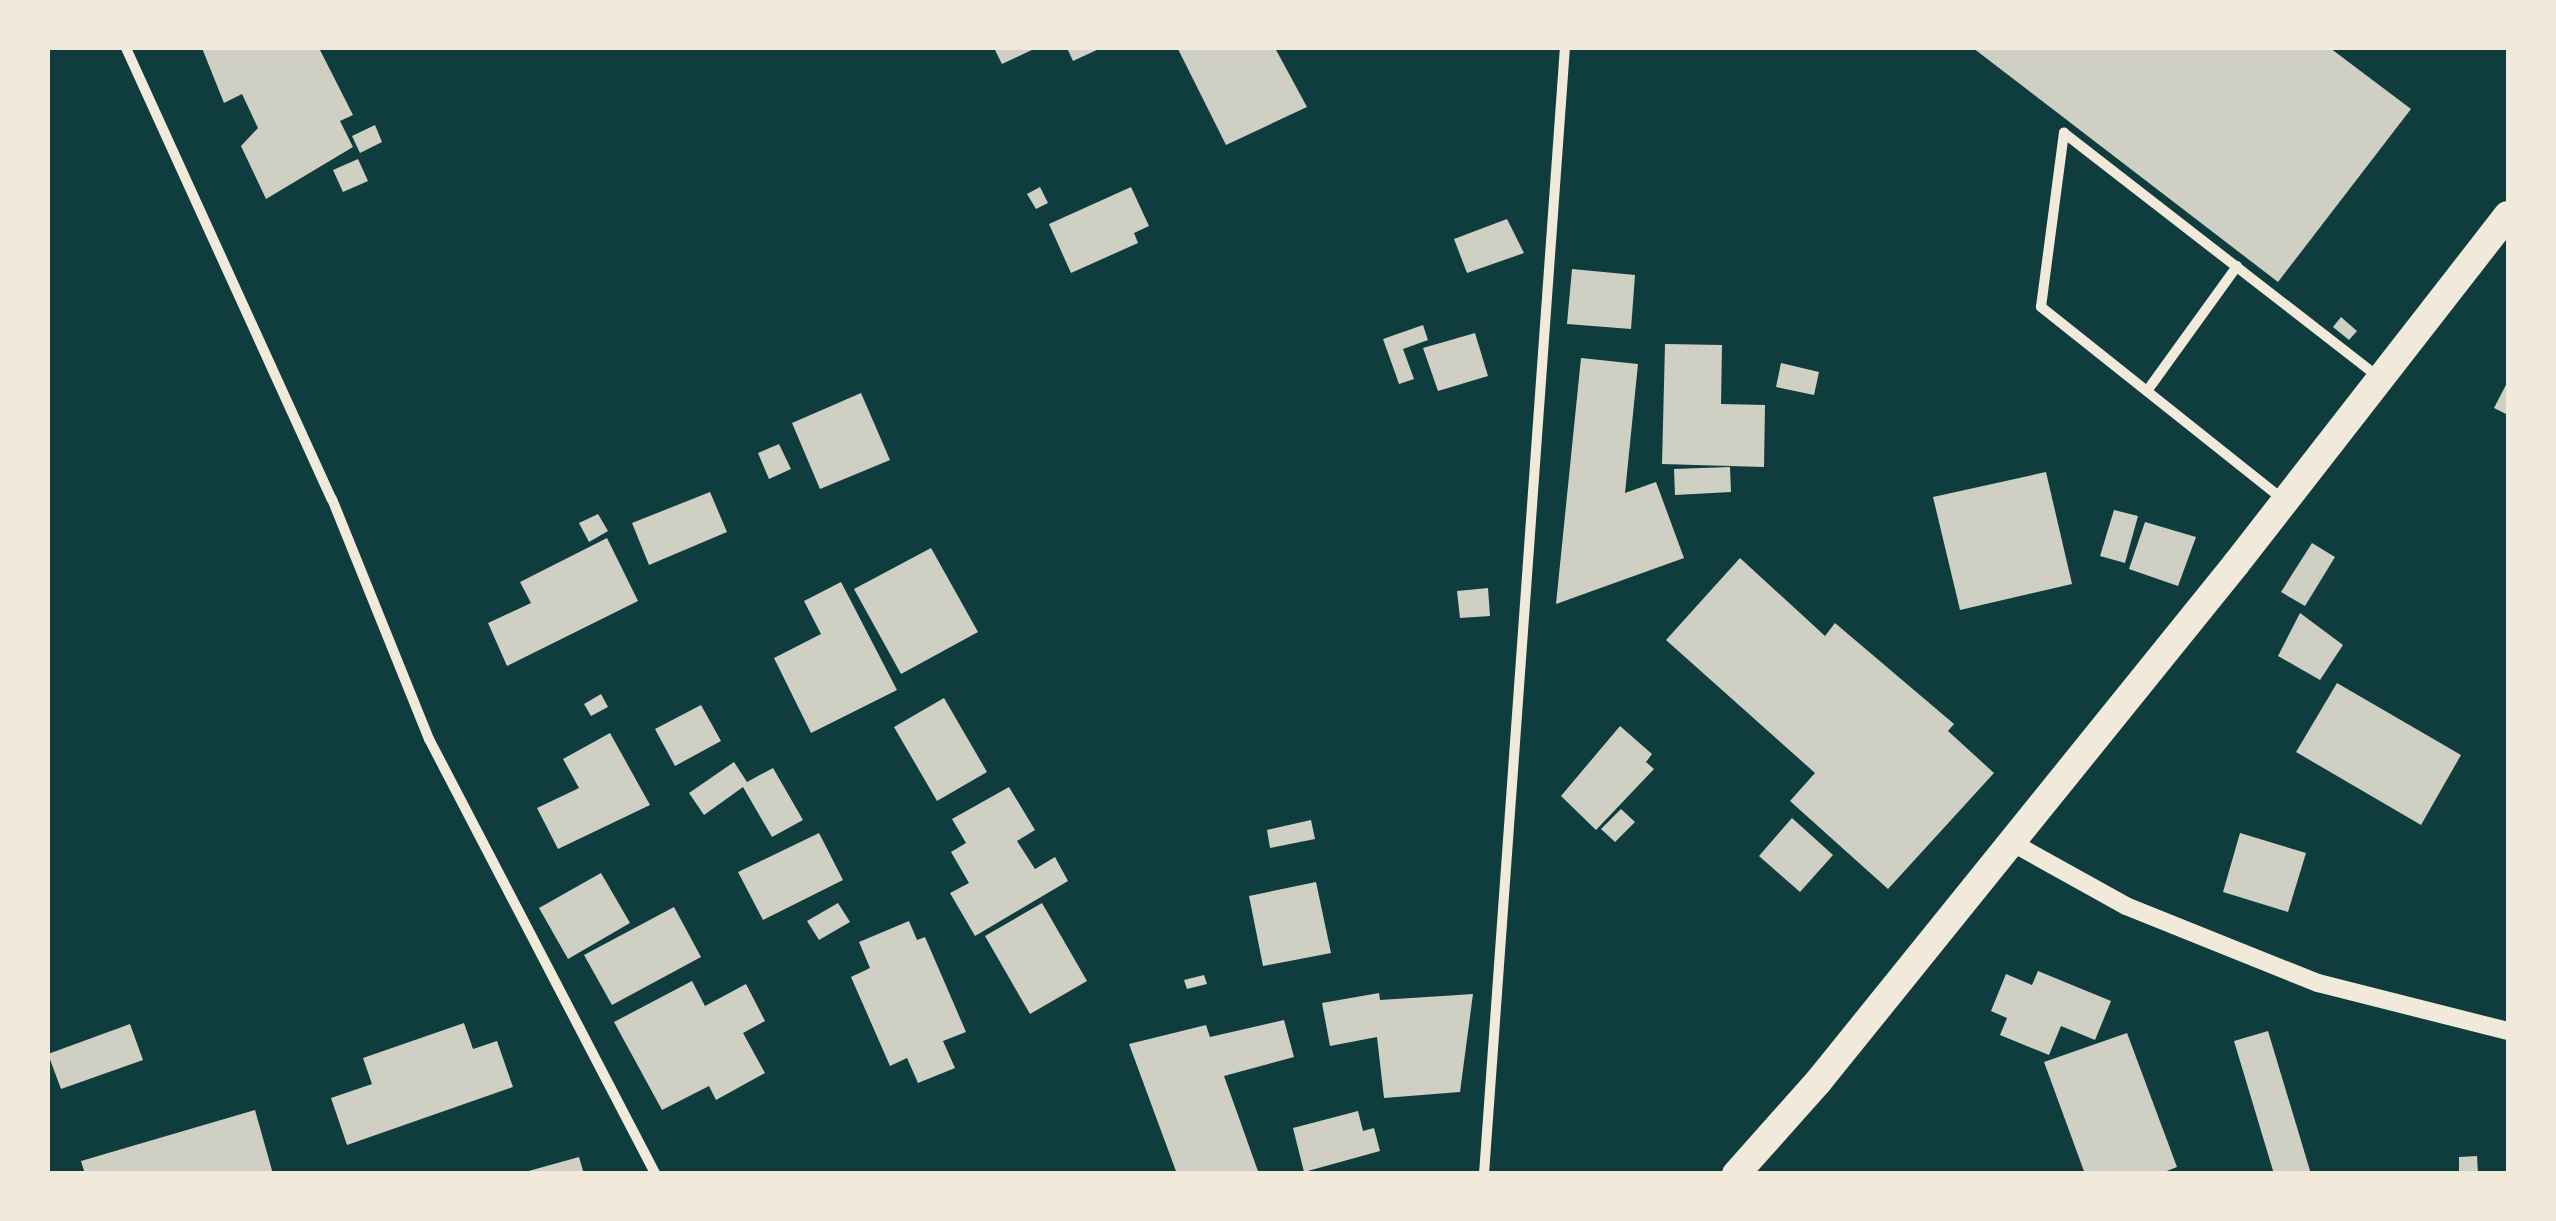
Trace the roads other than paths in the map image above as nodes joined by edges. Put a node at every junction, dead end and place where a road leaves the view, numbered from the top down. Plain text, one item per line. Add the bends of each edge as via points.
1 (126, 48) edge
2 (1566, 48) edge
3 (2508, 214) edge
4 (2237, 266) junction
5 (2381, 379) junction
6 (2147, 391) junction
7 (2286, 502) junction
8 (2011, 842) junction
9 (2508, 1031) edge
10 (655, 1174) edge
11 (1484, 1174) edge
12 (1736, 1174) edge

1 - 10 street via 332,499 430,739
2 - 11 street
3 - 5 highway
4 - 5 street
4 - 6 street
4 - 6 street via 2064,133 2042,307
5 - 7 highway
6 - 7 street
7 - 8 highway
8 - 9 street via 2126,906 2318,982
8 - 12 highway

